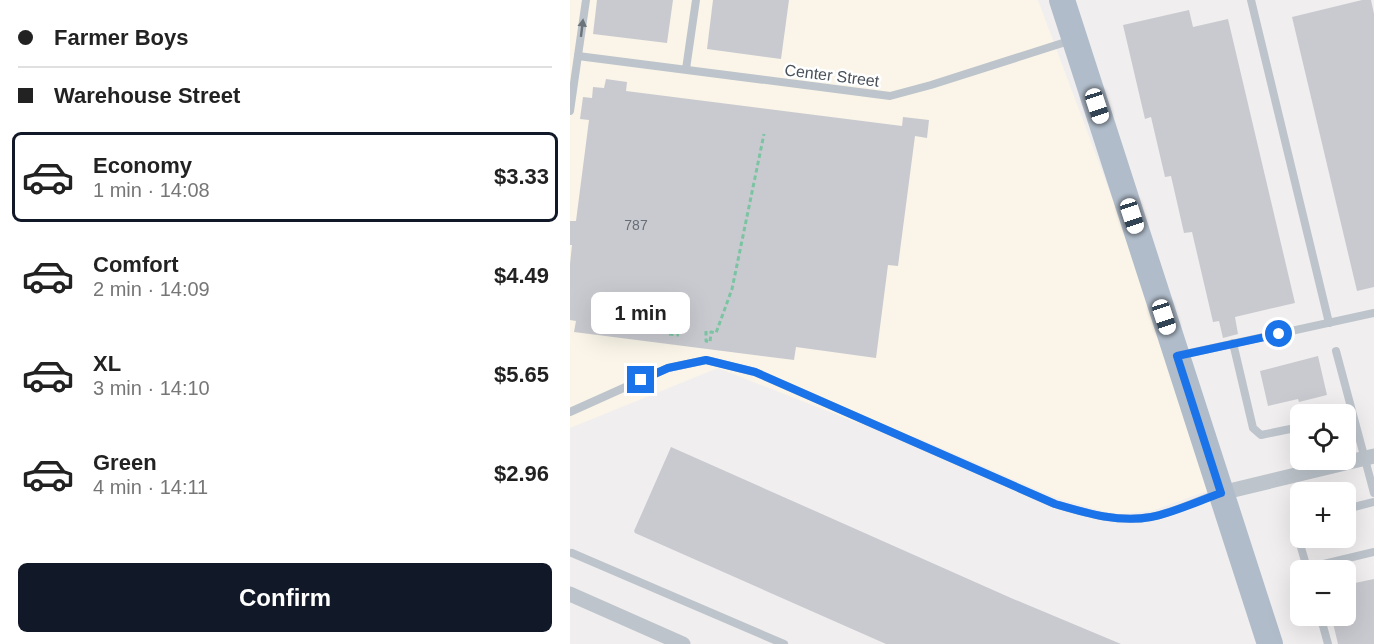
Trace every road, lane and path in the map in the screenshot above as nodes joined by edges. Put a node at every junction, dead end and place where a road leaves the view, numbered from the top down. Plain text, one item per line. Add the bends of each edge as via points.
1 (585, 0) edge
2 (696, 0) edge
3 (1062, 0) edge
4 (1251, 0) edge
5 (1075, 39) junction
6 (578, 56) junction
7 (686, 69) junction
8 (570, 111) edge
9 (764, 134) dead end
10 (1374, 313) edge
11 (1329, 323) junction
12 (706, 331) dead end
13 (669, 333) dead end
14 (678, 334) dead end
15 (1233, 343) junction
16 (1336, 351) dead end
17 (1177, 356) junction
18 (1347, 404) edge
19 (570, 411) edge
20 (1290, 429) edge
21 (1356, 429) edge
22 (1370, 457) edge
23 (1221, 493) junction
24 (1374, 493) edge
25 (1374, 502) edge
26 (1356, 506) edge
27 (1374, 552) edge
28 (572, 553) dead end
29 (1342, 560) edge
30 (570, 594) edge
31 (1323, 626) edge
32 (683, 644) edge
33 (784, 644) edge
34 (1270, 644) edge
35 (1328, 644) edge

6 -> 1 lane
2 - 7 lane
3 - 5 main road
4 - 11 lane
5 - 7 lane, Center Street via 890,96
5 - 17 main road
6 - 7 lane, Center Street
6 - 8 lane
9 - 12 path via 732,289 710,342 706,341
10 - 11 lane
11 - 15 lane
13 - 14 path
15 - 17 lane
15 - 20 lane via 1253,428 1262,435
16 - 18 lane
17 - 23 main road
19 - 23 lane via 668,368 706,360 755,372 1079,512 1123,519 1152,517
21 - 22 lane
22 - 23 street
22 - 24 lane
23 - 34 main road
25 - 26 lane
27 - 29 lane
28 - 33 lane
30 - 32 street
31 - 35 lane

